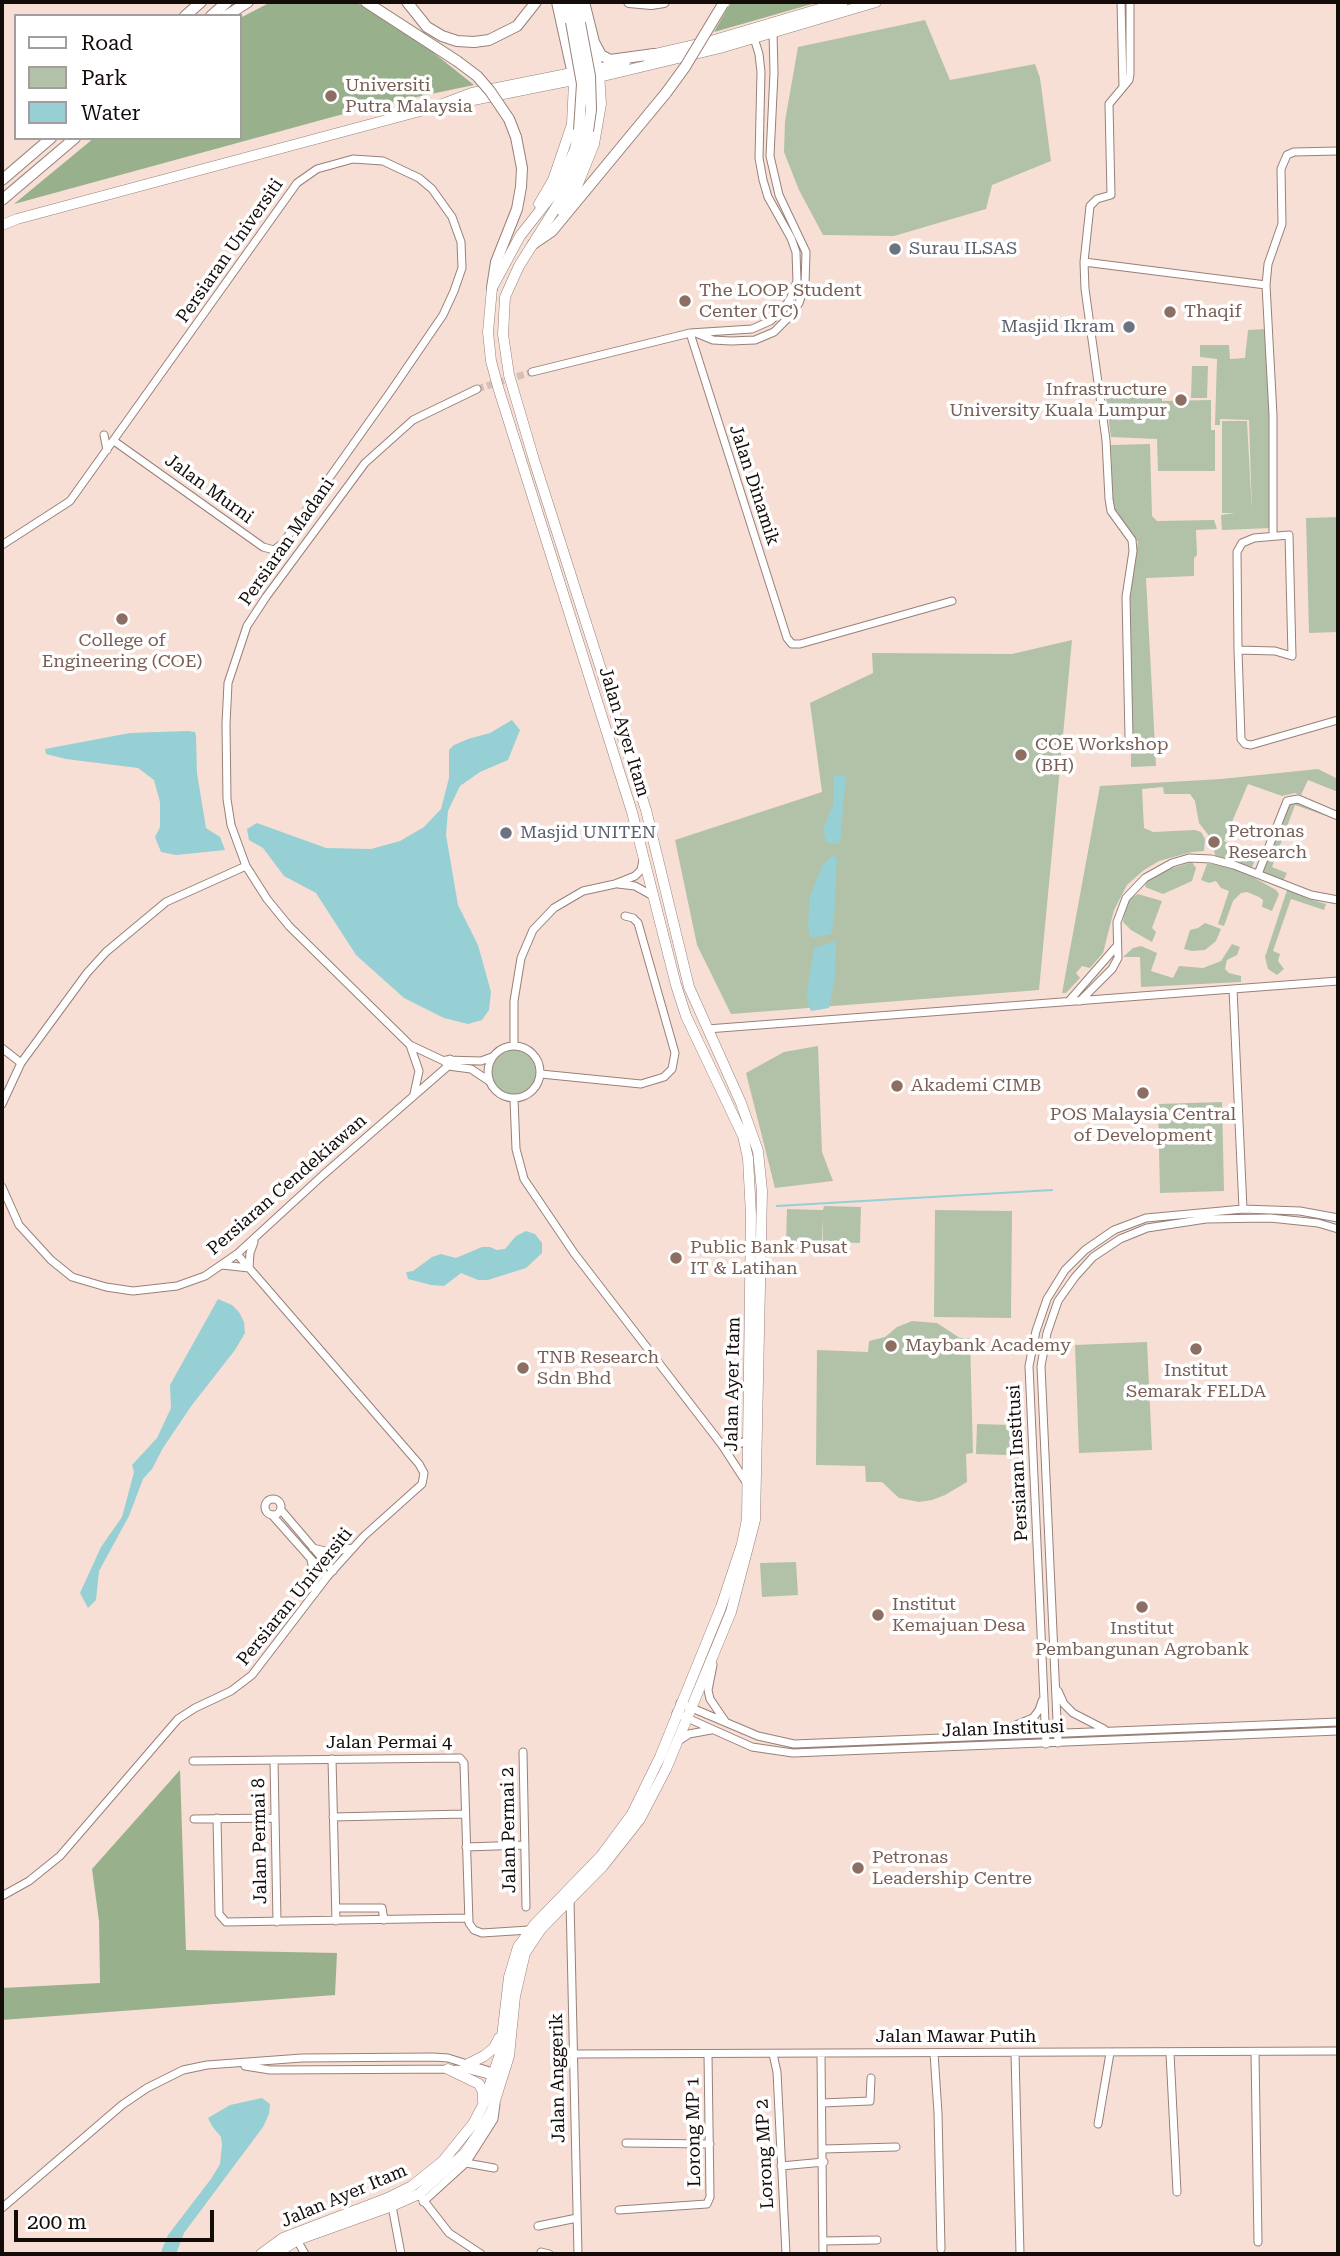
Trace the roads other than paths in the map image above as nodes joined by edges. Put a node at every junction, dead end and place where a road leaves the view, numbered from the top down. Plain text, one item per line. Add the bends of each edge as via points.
1 (201, 2) edge
2 (228, 2) edge
3 (248, 2) edge
4 (366, 2) edge
5 (407, 2) edge
6 (536, 2) edge
7 (556, 2) edge
8 (566, 2) edge
9 (576, 2) edge
10 (584, 2) edge
11 (629, 2) edge
12 (664, 2) edge
13 (843, 2) edge
14 (876, 2) edge
15 (1121, 2) edge
16 (1130, 2) edge
17 (724, 3) edge
18 (187, 14) edge
19 (213, 14) edge
20 (229, 14) edge
21 (576, 23) junction
22 (773, 32) junction
23 (754, 38) junction
24 (594, 42) junction
25 (654, 54) junction
26 (761, 72) junction
27 (598, 73) junction
28 (775, 73) junction
29 (573, 76) junction
30 (1123, 87) junction
31 (760, 99) junction
32 (772, 100) junction
33 (584, 130) junction
34 (49, 140) edge
35 (73, 140) edge
36 (1338, 151) edge
37 (2, 180) edge
38 (2, 200) edge
39 (785, 208) junction
40 (775, 212) junction
41 (2, 225) edge
42 (528, 226) junction
43 (540, 234) junction
44 (533, 244) junction
45 (1084, 262) junction
46 (807, 265) junction
47 (797, 266) junction
48 (1266, 285) junction
49 (492, 288) junction
50 (692, 333) junction
51 (532, 372) tunnel mouth
52 (477, 389) tunnel mouth
53 (104, 435) dead end
54 (114, 441) junction
55 (127, 450) junction
56 (107, 451) junction
57 (1273, 534) junction
58 (2, 545) edge
59 (274, 550) joint
60 (952, 601) dead end
61 (1238, 650) junction
62 (1338, 720) edge
63 (1129, 737) dead end
64 (1338, 816) edge
65 (643, 859) junction
66 (246, 866) junction
67 (1258, 874) junction
68 (615, 884) junction
69 (653, 896) junction
70 (1338, 900) edge
71 (625, 916) dead end
72 (1116, 947) junction
73 (1338, 981) edge
74 (1233, 989) junction
75 (1080, 1001) junction
76 (1068, 1002) junction
77 (707, 1029) junction
78 (410, 1045) junction
79 (514, 1046) junction
80 (2, 1048) edge
81 (493, 1057) junction
82 (447, 1062) junction
83 (21, 1063) junction
84 (541, 1074) junction
85 (489, 1081) junction
86 (413, 1095) junction
87 (514, 1098) junction
88 (2, 1104) edge
89 (2, 1187) edge
90 (1242, 1209) junction
91 (1338, 1218) edge
92 (1338, 1229) edge
93 (255, 1238) junction
94 (237, 1255) junction
95 (222, 1265) junction
96 (249, 1269) junction
97 (748, 1440) junction
98 (722, 1445) junction
99 (748, 1485) junction
100 (281, 1510) junction
101 (272, 1515) junction
102 (312, 1548) junction
103 (353, 1548) junction
104 (310, 1558) junction
105 (330, 1574) junction
106 (314, 1594) junction
107 (716, 1647) junction
108 (1056, 1688) junction
109 (1044, 1691) junction
110 (683, 1710) junction
111 (726, 1722) junction
112 (1338, 1722) edge
113 (715, 1730) junction
114 (1109, 1731) junction
115 (1338, 1731) edge
116 (1046, 1733) junction
117 (1057, 1733) junction
118 (990, 1736) junction
119 (677, 1742) junction
120 (1058, 1743) junction
121 (1046, 1744) junction
122 (523, 1752) dead end
123 (332, 1759) junction
124 (274, 1760) junction
125 (193, 1761) dead end
126 (465, 1814) junction
127 (333, 1817) junction
128 (217, 1818) junction
129 (275, 1818) junction
130 (194, 1819) dead end
131 (525, 1845) junction
132 (466, 1847) junction
133 (2, 1896) edge
134 (570, 1900) junction
135 (526, 1907) dead end
136 (336, 1908) junction
137 (469, 1918) junction
138 (384, 1920) junction
139 (336, 1921) junction
140 (277, 1922) junction
141 (529, 1930) junction
142 (507, 1933) junction
143 (517, 1947) junction
144 (503, 2029) junction
145 (1338, 2051) edge
146 (1255, 2052) junction
147 (821, 2053) junction
148 (934, 2053) junction
149 (1015, 2053) junction
150 (1110, 2053) junction
151 (1170, 2053) junction
152 (574, 2054) junction
153 (708, 2054) junction
154 (773, 2054) junction
155 (327, 2057) junction
156 (234, 2064) junction
157 (468, 2064) junction
158 (448, 2068) junction
159 (328, 2069) junction
160 (497, 2076) junction
161 (871, 2078) dead end
162 (498, 2093) junction
163 (822, 2102) junction
164 (483, 2105) junction
165 (1098, 2124) dead end
166 (626, 2143) dead end
167 (710, 2144) junction
168 (896, 2147) dead end
169 (823, 2149) junction
170 (824, 2162) junction
171 (466, 2163) junction
172 (782, 2166) junction
173 (494, 2168) dead end
174 (1177, 2192) dead end
175 (421, 2198) junction
176 (392, 2206) junction
177 (2, 2208) edge
178 (619, 2210) dead end
179 (578, 2218) junction
180 (538, 2226) dead end
181 (297, 2240) junction
182 (877, 2240) dead end
183 (824, 2241) junction
184 (1258, 2242) dead end
185 (941, 2249) dead end
186 (261, 2254) edge
187 (276, 2254) edge
188 (305, 2254) edge
189 (401, 2254) edge
190 (481, 2254) edge
191 (578, 2254) edge
192 (786, 2254) edge
193 (824, 2254) edge
194 (1020, 2254) edge

1 - 18 highway
2 - 19 highway
3 - 20 highway
4 - 49 highway, bridge via 477,76 509,119 522,169 521,187
5 - 6 highway via 427,27 442,36 474,42 510,30
7 - 29 highway
8 - 21 highway
9 - 21 highway
10 - 24 highway
11 - 12 highway
13 - 25 main road
14 - 22 main road
15 - 30 street
16 - 30 street via 1130,74
17 - 44 highway, bridge via 666,93 552,231
21 - 33 highway, bridge via 590,76 591,110
22 - 23 main road
22 - 28 street
23 - 26 street
23 - 27 main road
24 - 25 highway via 610,60
24 - 27 highway
25 - 27 main road
26 - 28 street
26 - 31 street
27 - 29 main road via 593,86 585,88
27 - 29 main road via 590,61 581,61
27 - 43 main road via 599,126 585,170 569,200
28 - 32 street
29 - 41 main road via 471,93 435,107
29 - 42 main road via 572,124 561,162
30 - 45 street via 1109,104 1111,195 1090,206
31 - 32 street
31 - 40 street via 759,158
32 - 39 street via 770,156
33 - 42 main road via 560,185
33 - 43 main road via 573,177
34 - 37 highway
35 - 38 highway
36 - 48 street via 1294,152 1283,162 1282,224
39 - 40 street
39 - 46 street via 800,234
40 - 47 street via 791,238
42 - 49 main road
43 - 44 main road, Jalan Ayer Itam
44 - 77 main road, Jalan Ayer Itam via 505,297 503,334 509,375 646,810 689,987
45 - 48 street
45 - 63 street via 1111,511 1132,540 1126,597
46 - 47 street
46 - 50 street via 799,303 774,332 755,340 731,341
47 - 50 street via 791,297 770,321 752,329
48 - 57 street
49 - 65 main road, Jalan Ayer Itam via 491,361
50 - 51 street
50 - 60 street, Jalan Dinamik via 792,644
52 - 66 street, Persiaran Madani via 413,420 365,463 247,626 228,683 226,724 227,799
53 - 56 street
54 - 55 street, Jalan Murni
54 - 56 street, Persiaran Universiti
54 - 59 street, Persiaran Universiti via 297,183 317,169 354,159 383,160 419,178 452,217 461,242 462,268 443,314
55 - 56 street
55 - 59 street, Jalan Murni via 263,547
56 - 58 street, Persiaran Universiti via 70,501
57 - 61 street via 1242,543 1237,552
57 - 61 street via 1290,537 1292,656
61 - 62 street via 1241,740 1245,744
64 - 67 street via 1298,799 1287,801
65 - 68 street via 635,876
65 - 69 main road, Jalan Ayer Itam
66 - 78 street, Persiaran Madani via 289,926
66 - 83 street via 166,902 106,952
67 - 70 street via 1311,895
67 - 72 street via 1203,858 1189,858 1157,870 1126,898 1117,922
68 - 69 street via 635,886
68 - 79 street via 583,891 554,908 533,930 520,958
69 - 97 main road, Jalan Ayer Itam via 686,1016 738,1124 748,1158
71 - 84 street via 638,923 676,1053 672,1069 664,1077 640,1084
72 - 75 street via 1118,958 1112,969
72 - 76 street
73 - 74 street
74 - 75 street
74 - 90 street
75 - 76 street
76 - 77 street
77 - 107 main road, Jalan Ayer Itam via 758,1151 762,1191 755,1520 731,1612
78 - 82 street
78 - 86 street via 419,1070
79 - 81 street
79 - 84 street via 532,1053
80 - 83 street
81 - 82 street
81 - 85 street
82 - 85 street via 471,1069
82 - 86 street, Persiaran Cendekiawan
83 - 88 street
84 - 87 street via 531,1093
85 - 87 street via 501,1095
86 - 93 street, Persiaran Cendekiawan
87 - 98 street via 516,1149 524,1179 574,1253
89 - 95 street, Persiaran Cendekiawan via 19,1225 72,1277 106,1287 151,1290 177,1286
90 - 91 street, Persiaran Institusi
90 - 109 street, Persiaran Institusi via 1146,1218 1114,1230 1065,1270 1047,1298 1029,1366
92 - 108 street, Persiaran Institusi via 1270,1219 1206,1219 1147,1228 1093,1257 1058,1301 1041,1366
93 - 94 street, Persiaran Cendekiawan
93 - 96 street
94 - 95 street, Persiaran Cendekiawan
94 - 96 street, Persiaran Universiti
95 - 96 street
96 - 103 street, Persiaran Universiti via 424,1473 418,1490
97 - 98 street
97 - 99 main road, Jalan Ayer Itam
98 - 99 street
99 - 110 main road, Jalan Ayer Itam via 742,1544
100 - 101 street
100 - 101 street via 277,1500 269,1501 265,1508
100 - 102 street
101 - 104 street
102 - 103 street via 329,1552
102 - 105 street
103 - 105 street, Persiaran Universiti
104 - 105 street
104 - 106 street
105 - 106 street, Persiaran Universiti
106 - 133 street, Persiaran Universiti via 252,1675 178,1719 60,1856
107 - 110 main road, Jalan Ayer Itam
107 - 111 street via 708,1690 714,1709
108 - 114 street via 1073,1713
108 - 117 street, Persiaran Institusi
109 - 116 street, Persiaran Institusi
109 - 118 street via 1037,1715
110 - 111 street, Jalan Institusi
110 - 113 street, Jalan Institusi
110 - 119 main road, Jalan Ayer Itam
110 - 141 main road, Jalan Ayer Itam via 632,1814 601,1856
111 - 118 street, Jalan Institusi via 794,1744
112 - 114 street, Jalan Institusi
113 - 119 street via 699,1730
113 - 121 street, Jalan Institusi via 752,1746 793,1753
114 - 117 street, Jalan Institusi
115 - 120 street, Jalan Institusi
116 - 117 street, Jalan Institusi
116 - 118 street, Jalan Institusi
116 - 121 street, Persiaran Institusi
117 - 120 street, Persiaran Institusi
119 - 134 main road, Jalan Ayer Itam via 640,1819
120 - 121 street, Jalan Institusi
122 - 131 street, Jalan Permai 2
123 - 124 street, Jalan Permai 4
123 - 126 street, Jalan Permai 4 via 460,1758 464,1763
123 - 127 street
124 - 125 street, Jalan Permai 4
124 - 129 street, Jalan Permai 8
126 - 127 street
126 - 132 street, Jalan Permai 4
127 - 136 street
128 - 129 street
128 - 130 street
128 - 140 street via 219,1914 226,1922
129 - 140 street, Jalan Permai 8
131 - 132 street
131 - 135 street, Jalan Permai 2
132 - 137 street, Jalan Permai 4
134 - 152 street, Jalan Anggerik
134 - 160 main road, Jalan Ayer Itam via 525,1952 509,2056
136 - 138 street via 382,1908
136 - 139 street
137 - 138 street
137 - 142 street via 477,1932
138 - 139 street
139 - 140 street
141 - 142 street
141 - 143 main road, Jalan Ayer Itam
142 - 143 street via 515,1937
143 - 144 main road, Jalan Ayer Itam
144 - 157 main road via 494,2048
144 - 160 main road, Jalan Ayer Itam
145 - 146 street, Jalan Mawar Putih
146 - 151 street, Jalan Mawar Putih
146 - 184 street
147 - 148 street, Jalan Mawar Putih
147 - 154 street, Jalan Mawar Putih
147 - 163 street
148 - 149 street, Jalan Mawar Putih
148 - 185 street
149 - 150 street, Jalan Mawar Putih
149 - 194 street
150 - 151 street, Jalan Mawar Putih
150 - 165 street
151 - 174 street
152 - 153 street, Jalan Mawar Putih
152 - 179 street, Jalan Anggerik
153 - 154 street, Jalan Mawar Putih
153 - 167 street, Lorong MP 1
154 - 172 street, Lorong MP 2
155 - 156 street
155 - 157 street via 433,2057
155 - 159 street
156 - 159 street via 270,2070
156 - 177 street via 183,2070 148,2088
157 - 160 street
158 - 159 street
158 - 160 street
158 - 164 main road via 479,2084
160 - 162 main road, Jalan Ayer Itam
160 - 164 main road, Jalan Ayer Itam
161 - 163 street via 870,2101
162 - 171 street via 494,2119
162 - 175 main road, Jalan Ayer Itam via 464,2154
163 - 169 street
164 - 186 main road, Jalan Ayer Itam via 466,2135 412,2186 283,2238
166 - 167 street
167 - 178 street, Lorong MP 1 via 707,2204
168 - 169 street
169 - 170 street
170 - 172 street
170 - 183 street
171 - 173 street
171 - 175 street
172 - 192 street, Lorong MP 2
175 - 176 main road, Jalan Ayer Itam
175 - 190 street via 449,2233
176 - 181 main road, Jalan Ayer Itam
176 - 189 street
179 - 180 street
179 - 191 street, Jalan Anggerik
181 - 187 main road, Jalan Ayer Itam
181 - 188 street
182 - 183 street
183 - 193 street

